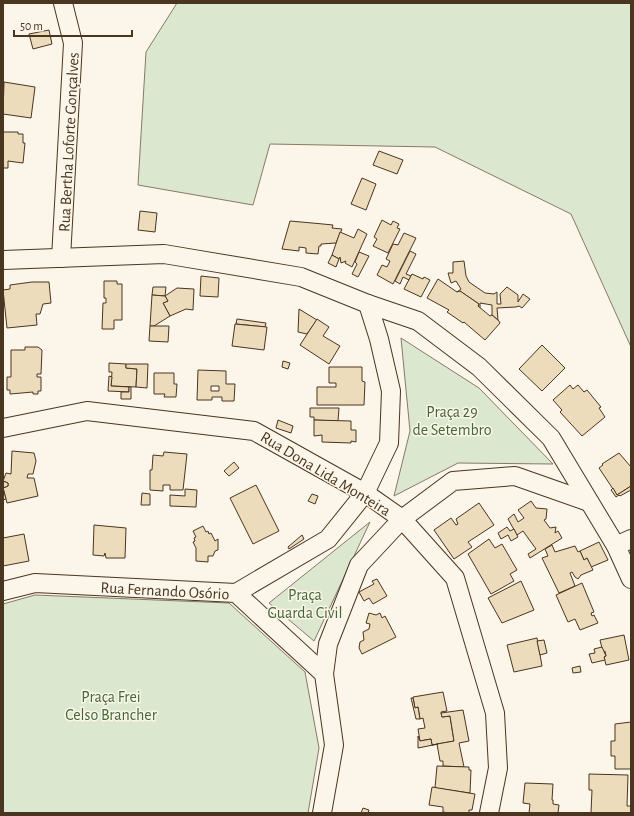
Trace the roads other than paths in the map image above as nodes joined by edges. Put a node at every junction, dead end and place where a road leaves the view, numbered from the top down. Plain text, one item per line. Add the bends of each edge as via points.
1 (63, 3) edge
2 (61, 258) junction
3 (3, 260) edge
4 (368, 304) junction
5 (3, 428) edge
6 (365, 493) junction
7 (589, 502) junction
8 (402, 519) junction
9 (623, 542) edge
10 (631, 580) edge
11 (3, 591) edge
12 (236, 593) junction
13 (324, 674) junction
14 (322, 813) edge
15 (490, 813) edge

1 - 2 street, Rua Bertha Loforte Gonçalves via 73,43
2 - 3 street
2 - 4 street via 164,254 302,277
4 - 6 street via 391,391 389,442
4 - 7 street via 418,321 479,367 551,438
5 - 6 street, Rua Dona Lida Monteira via 87,411 254,431
6 - 8 street, Rua Dona Lida Monteira
6 - 12 street via 328,539
7 - 8 street via 515,476 453,481
7 - 9 street
8 - 13 street via 359,565 328,644
8 - 15 street, Rua Dona Lida Monteira via 455,578 495,713 498,768
9 - 10 street
11 - 12 street, Rua Fernando Osório via 35,583
12 - 13 street, Rua Fernando Osório
13 - 14 street via 334,745

